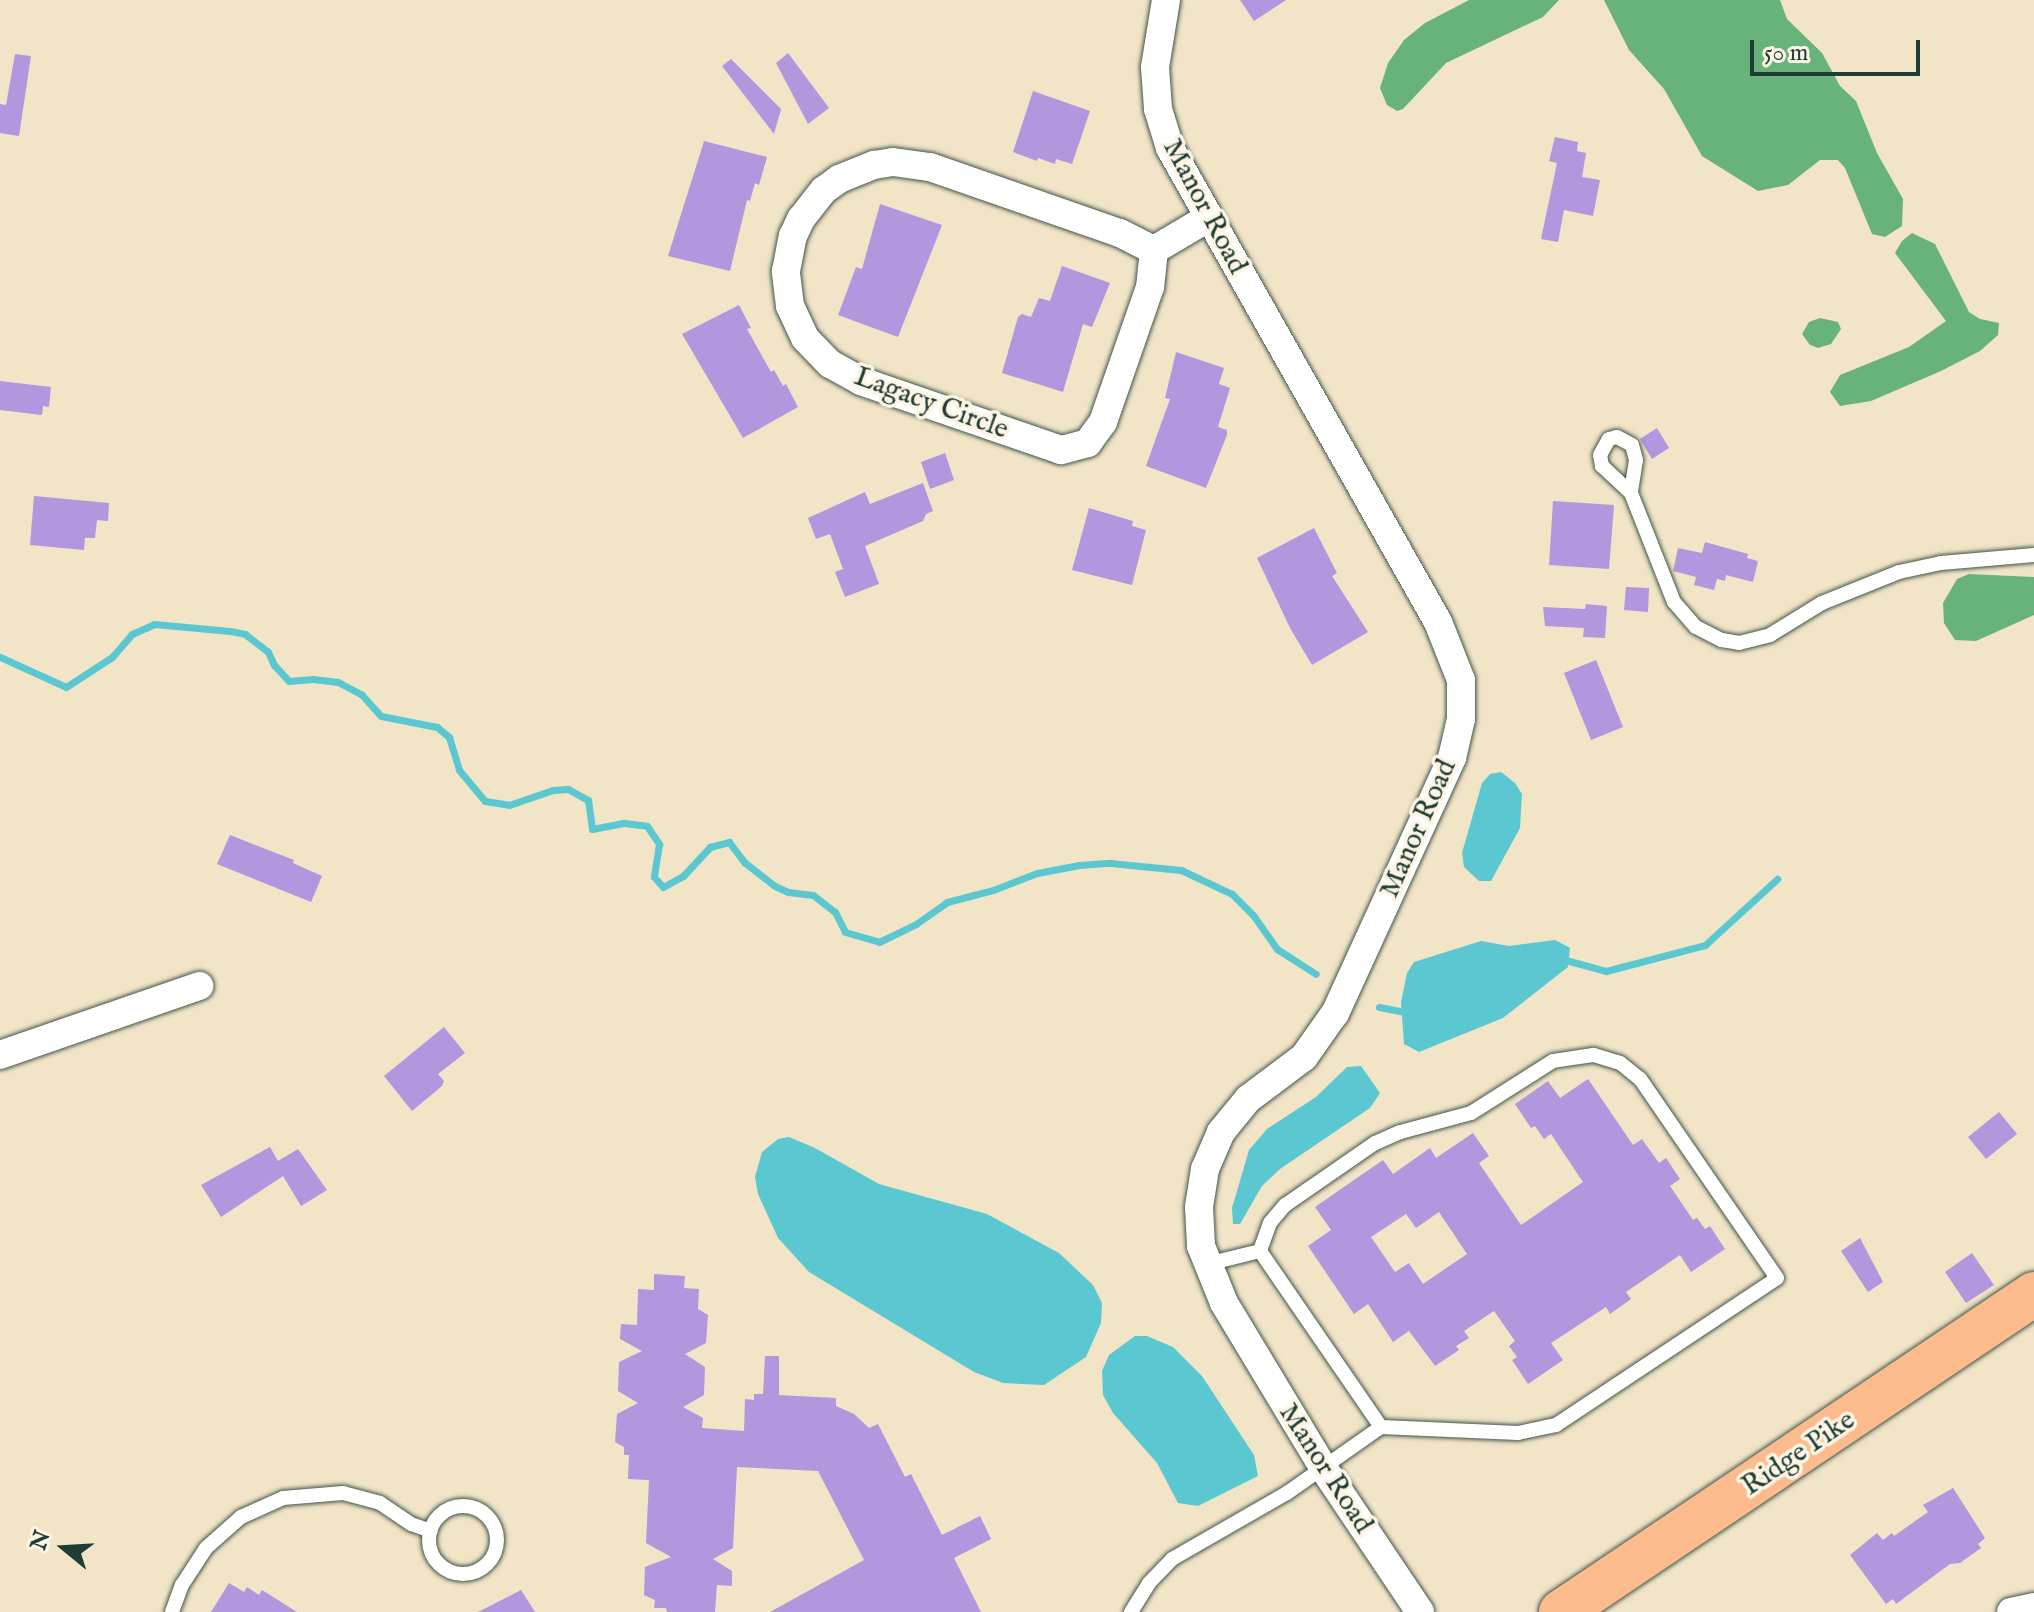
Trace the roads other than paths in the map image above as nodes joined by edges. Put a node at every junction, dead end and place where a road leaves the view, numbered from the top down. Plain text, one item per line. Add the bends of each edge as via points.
1 (1166, 0) edge
2 (1208, 218) junction
3 (1154, 250) junction
4 (1631, 493) dead end
5 (2034, 555) edge
6 (199, 986) dead end
7 (0, 1055) edge
8 (1260, 1251) junction
9 (1207, 1264) junction
10 (2034, 1294) edge
11 (1381, 1427) junction
12 (1324, 1469) junction
13 (431, 1531) junction
14 (2034, 1607) edge
15 (172, 1612) edge
16 (1131, 1612) edge
17 (1420, 1612) edge
18 (1561, 1612) edge
19 (2011, 1612) edge

1 - 2 street, Manor Road via 1156,47 1158,109 1170,148
2 - 3 street
2 - 9 street, Manor Road via 1438,622 1456,662 1462,699 1458,739 1445,776 1335,1013 1304,1057 1234,1114 1211,1151 1199,1207
3 - 3 street, Lagacy Circle via 1120,233 930,167 893,162 848,174 811,203 793,236 787,289 805,338 845,373 1071,450 1088,443 1103,422 1150,287
4 - 5 lane via 1674,602 1696,627 1739,643 1770,635 1822,603 1899,572
6 - 7 street
8 - 9 lane
8 - 11 lane
8 - 11 lane via 1270,1223 1285,1205 1375,1143 1471,1113 1553,1061 1593,1055 1620,1063 1640,1079 1777,1278 1556,1425 1518,1433
9 - 12 street, Manor Road via 1242,1335
10 - 18 main road, Ridge Pike
11 - 12 lane
12 - 16 lane via 1172,1559
12 - 17 street, Manor Road
13 - 13 lane via 433,1556 452,1572 477,1571 494,1554 496,1530 481,1511 469,1506 445,1511
13 - 15 lane via 380,1503 343,1493 283,1498 241,1517 206,1548
14 - 19 street

